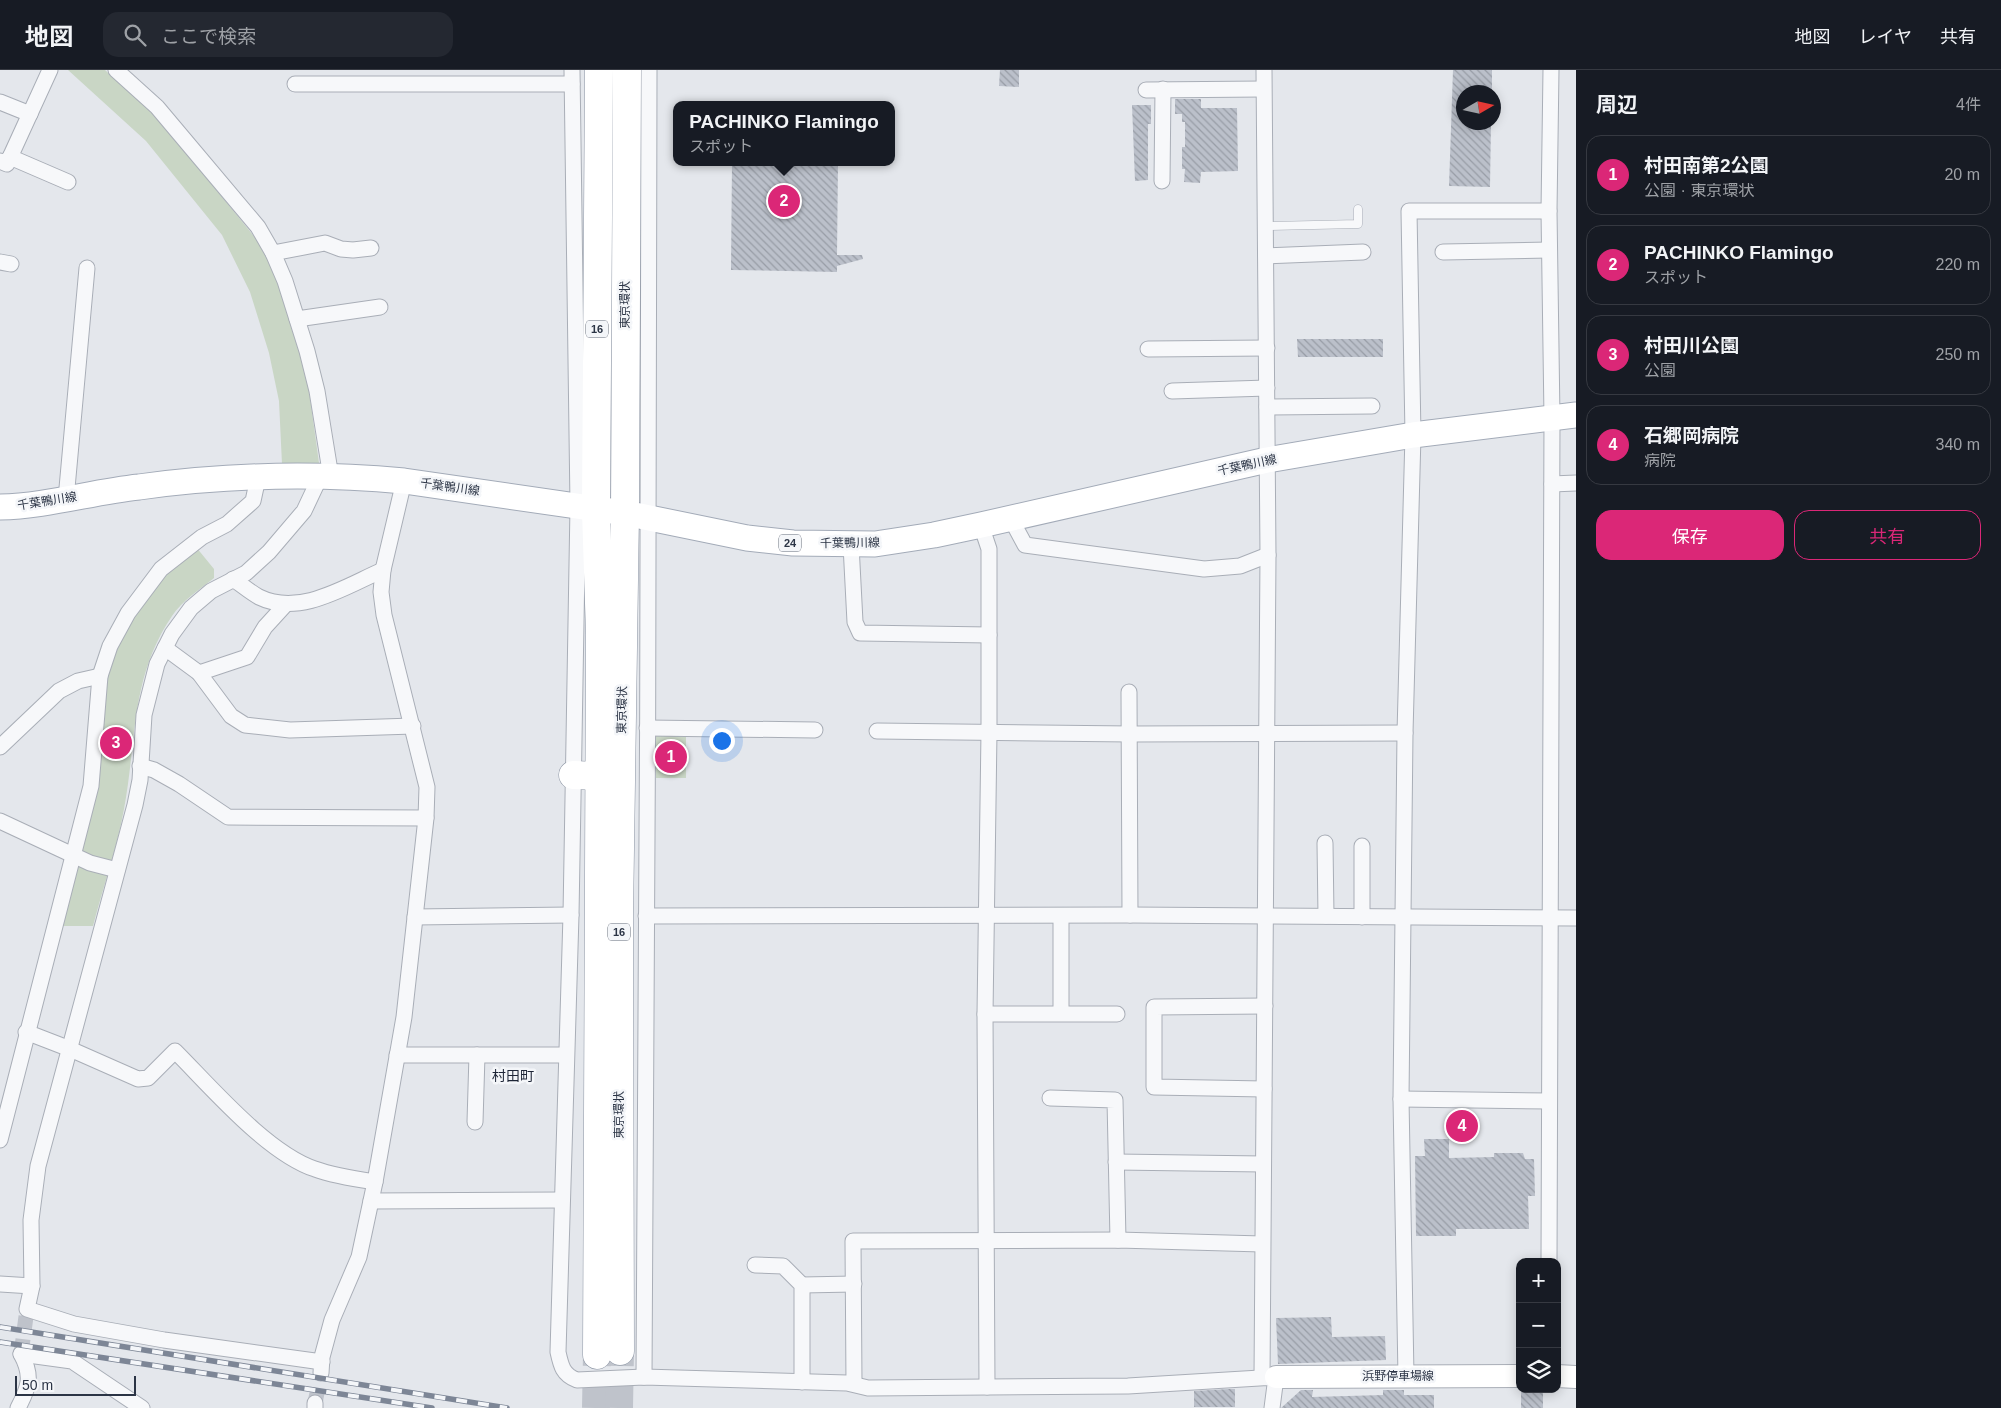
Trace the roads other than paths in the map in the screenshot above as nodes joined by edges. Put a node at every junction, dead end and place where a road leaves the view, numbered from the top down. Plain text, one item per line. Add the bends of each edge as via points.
1 (50, 70) edge
2 (116, 70) edge
3 (599, 70) edge
4 (610, 70) edge
5 (627, 70) edge
6 (650, 70) edge
7 (1264, 70) edge
8 (1551, 70) edge
9 (572, 77) edge
10 (295, 84) dead end
11 (1163, 89) junction
12 (1263, 89) junction
13 (1146, 90) dead end
14 (0, 102) edge
15 (30, 114) junction
16 (599, 149) junction
17 (5, 159) edge
18 (1162, 181) dead end
19 (68, 182) dead end
20 (1358, 209) dead end
21 (1549, 211) junction
22 (1265, 226) junction
23 (371, 248) dead end
24 (1549, 250) junction
25 (1363, 252) dead end
26 (1442, 252) dead end
27 (274, 253) junction
28 (1266, 256) junction
29 (87, 268) dead end
30 (380, 307) dead end
31 (297, 319) junction
32 (1267, 348) junction
33 (1148, 349) dead end
34 (1267, 388) junction
35 (1172, 391) dead end
36 (1372, 406) dead end
37 (1267, 407) junction
38 (1564, 416) edge
39 (1413, 435) junction
40 (1267, 460) junction
41 (326, 477) junction
42 (258, 478) junction
43 (404, 481) junction
44 (1576, 483) edge
45 (1552, 484) junction
46 (66, 499) junction
47 (0, 507) edge
48 (587, 508) junction
49 (637, 516) junction
50 (1011, 519) junction
51 (981, 525) junction
52 (850, 545) junction
53 (1268, 555) junction
54 (383, 570) junction
55 (234, 579) junction
56 (286, 604) junction
57 (989, 636) junction
58 (165, 648) junction
59 (199, 673) junction
60 (100, 676) junction
61 (1130, 692) dead end
62 (413, 726) junction
63 (647, 728) junction
64 (815, 730) dead end
65 (877, 731) dead end
66 (989, 732) junction
67 (1266, 732) junction
68 (1406, 733) junction
69 (1131, 734) junction
70 (0, 747) edge
71 (140, 766) junction
72 (586, 775) junction
73 (426, 818) junction
74 (0, 821) edge
75 (1325, 843) dead end
76 (1362, 846) dead end
77 (74, 855) junction
78 (117, 870) junction
79 (571, 915) junction
80 (1130, 915) junction
81 (646, 916) junction
82 (986, 916) junction
83 (1061, 916) junction
84 (1264, 916) junction
85 (1326, 916) junction
86 (1362, 916) junction
87 (415, 917) junction
88 (1404, 917) junction
89 (1551, 918) junction
90 (1576, 918) edge
91 (1265, 1006) junction
92 (985, 1014) junction
93 (1061, 1014) junction
94 (1117, 1014) dead end
95 (26, 1032) junction
96 (70, 1049) junction
97 (397, 1055) junction
98 (477, 1055) junction
99 (566, 1055) junction
100 (7, 1082) edge
101 (1264, 1089) junction
102 (1050, 1098) dead end
103 (1402, 1099) junction
104 (1549, 1101) junction
105 (475, 1122) dead end
106 (0, 1140) edge
107 (1116, 1162) junction
108 (1263, 1164) junction
109 (375, 1182) junction
110 (372, 1200) junction
111 (562, 1200) junction
112 (986, 1239) junction
113 (1118, 1240) junction
114 (1262, 1244) junction
115 (1549, 1258) edge
116 (755, 1265) dead end
117 (0, 1284) edge
118 (854, 1284) junction
119 (802, 1285) junction
120 (32, 1286) junction
121 (1406, 1376) junction
122 (1516, 1376) edge
123 (1561, 1376) edge
124 (1576, 1376) edge
125 (644, 1377) junction
126 (1269, 1377) junction
127 (802, 1382) junction
128 (854, 1384) junction
129 (987, 1387) junction
130 (18, 1408) edge
131 (142, 1408) edge
132 (1272, 1408) edge

1 - 15 street
2 - 27 street via 157,107 258,227
3 - 16 highway, 東京環状 / 16
4 - 16 highway, 東京環状 / 16
5 - 49 highway, 東京環状 / 16
6 - 49 street via 650,457
7 - 12 street
8 - 21 street
9 - 10 street
9 - 48 street via 578,454
11 - 12 street
11 - 13 street
11 - 18 street
12 - 22 street
14 - 15 street
15 - 17 street
16 - 48 highway, 東京環状 / 16
17 - 19 street
20 - 22 lane via 1358,224
21 - 24 street
21 - 39 street via 1409,211
22 - 28 street
23 - 27 street via 341,249 325,242
24 - 26 street
24 - 38 street
25 - 28 street
27 - 31 street
28 - 32 street
29 - 46 street
30 - 31 street
31 - 41 street via 317,391
32 - 33 street
32 - 34 street
34 - 35 street
34 - 37 street
36 - 37 street
37 - 40 street
38 - 39 main road, 千葉鴨川線 / 24
38 - 45 street
39 - 40 main road, 千葉鴨川線 / 24
39 - 68 street
40 - 50 main road, 千葉鴨川線 / 24
40 - 53 street
41 - 42 main road, 千葉鴨川線 / 24
41 - 43 main road, 千葉鴨川線 / 24
41 - 55 street via 304,511 269,552 246,573
42 - 46 main road, 千葉鴨川線 / 24 via 139,486
42 - 60 street via 253,501 227,524 202,537 161,569 128,613 110,646
43 - 48 main road, 千葉鴨川線 / 24
43 - 54 street
44 - 45 street
45 - 89 street
46 - 47 main road, 千葉鴨川線 / 24 via 26,507
48 - 49 main road, 千葉鴨川線 / 24
48 - 72 highway, 東京環状 / 16 via 600,634
49 - 52 main road, 千葉鴨川線 / 24 via 747,538
49 - 63 street via 649,591
49 - 72 highway, 東京環状 / 16 via 619,916 608,1353
50 - 51 main road, 千葉鴨川線 / 24
50 - 53 street via 1025,544 1204,569 1240,566
51 - 52 main road, 千葉鴨川線 / 24 via 924,537
51 - 57 street via 989,549
52 - 57 street via 854,622 860,633
53 - 67 street
54 - 56 street via 307,602
54 - 62 street via 384,615
55 - 56 street via 259,597
55 - 58 street via 211,591 191,608
56 - 59 street via 265,627 247,657
57 - 66 street
58 - 59 street
58 - 71 street via 157,664 144,714
59 - 62 street via 231,716 245,725 290,730
60 - 70 street via 78,681 59,691
60 - 77 street via 91,786
61 - 69 street
62 - 73 street via 427,787
63 - 64 street
63 - 81 street
65 - 66 street
66 - 69 street
66 - 82 street
67 - 68 street
67 - 69 street
67 - 84 street
68 - 88 street
69 - 80 street
71 - 73 street via 179,784 228,817
71 - 78 street via 135,805
72 - 79 street
73 - 87 street
74 - 77 street
75 - 85 street
76 - 86 street
77 - 78 street
77 - 95 street
78 - 96 street
79 - 87 street
79 - 99 street
80 - 83 street
80 - 84 street
81 - 82 street
81 - 125 street
82 - 83 street
82 - 92 street
83 - 93 street
84 - 85 street
84 - 91 street
85 - 86 street
86 - 88 street
87 - 97 street
88 - 89 street
88 - 103 street
89 - 90 street
89 - 104 street
91 - 101 street
91 - 101 street via 1154,1007 1154,1087
92 - 93 street
92 - 112 street
93 - 94 street
95 - 96 street
95 - 100 street
96 - 109 street via 138,1079 148,1078 175,1051 277,1149 314,1169
96 - 120 street via 33,1193
97 - 98 street
97 - 109 street
98 - 99 street
98 - 105 street
99 - 111 street
100 - 106 street
101 - 108 street
102 - 107 street via 1116,1100
103 - 104 street
103 - 121 street
104 - 115 street
107 - 108 street
107 - 113 street
108 - 114 street
109 - 110 street
110 - 111 street
110 - 120 street via 358,1257 332,1320 322,1368 74,1324 27,1309
111 - 125 street via 558,1352 561,1367 569,1377 578,1380
112 - 113 street
112 - 118 street via 853,1241
112 - 129 street
113 - 114 street
114 - 126 street
116 - 119 street via 783,1266
117 - 120 street
118 - 119 street
118 - 128 street
119 - 127 street
121 - 122 main road, 浜野停車場線
121 - 126 main road, 浜野停車場線
123 - 124 main road
125 - 127 street
126 - 129 street via 1128,1386
126 - 132 street
127 - 128 street
128 - 129 street via 868,1388
130 - 131 street via 29,1387 28,1366 21,1354 72,1361

